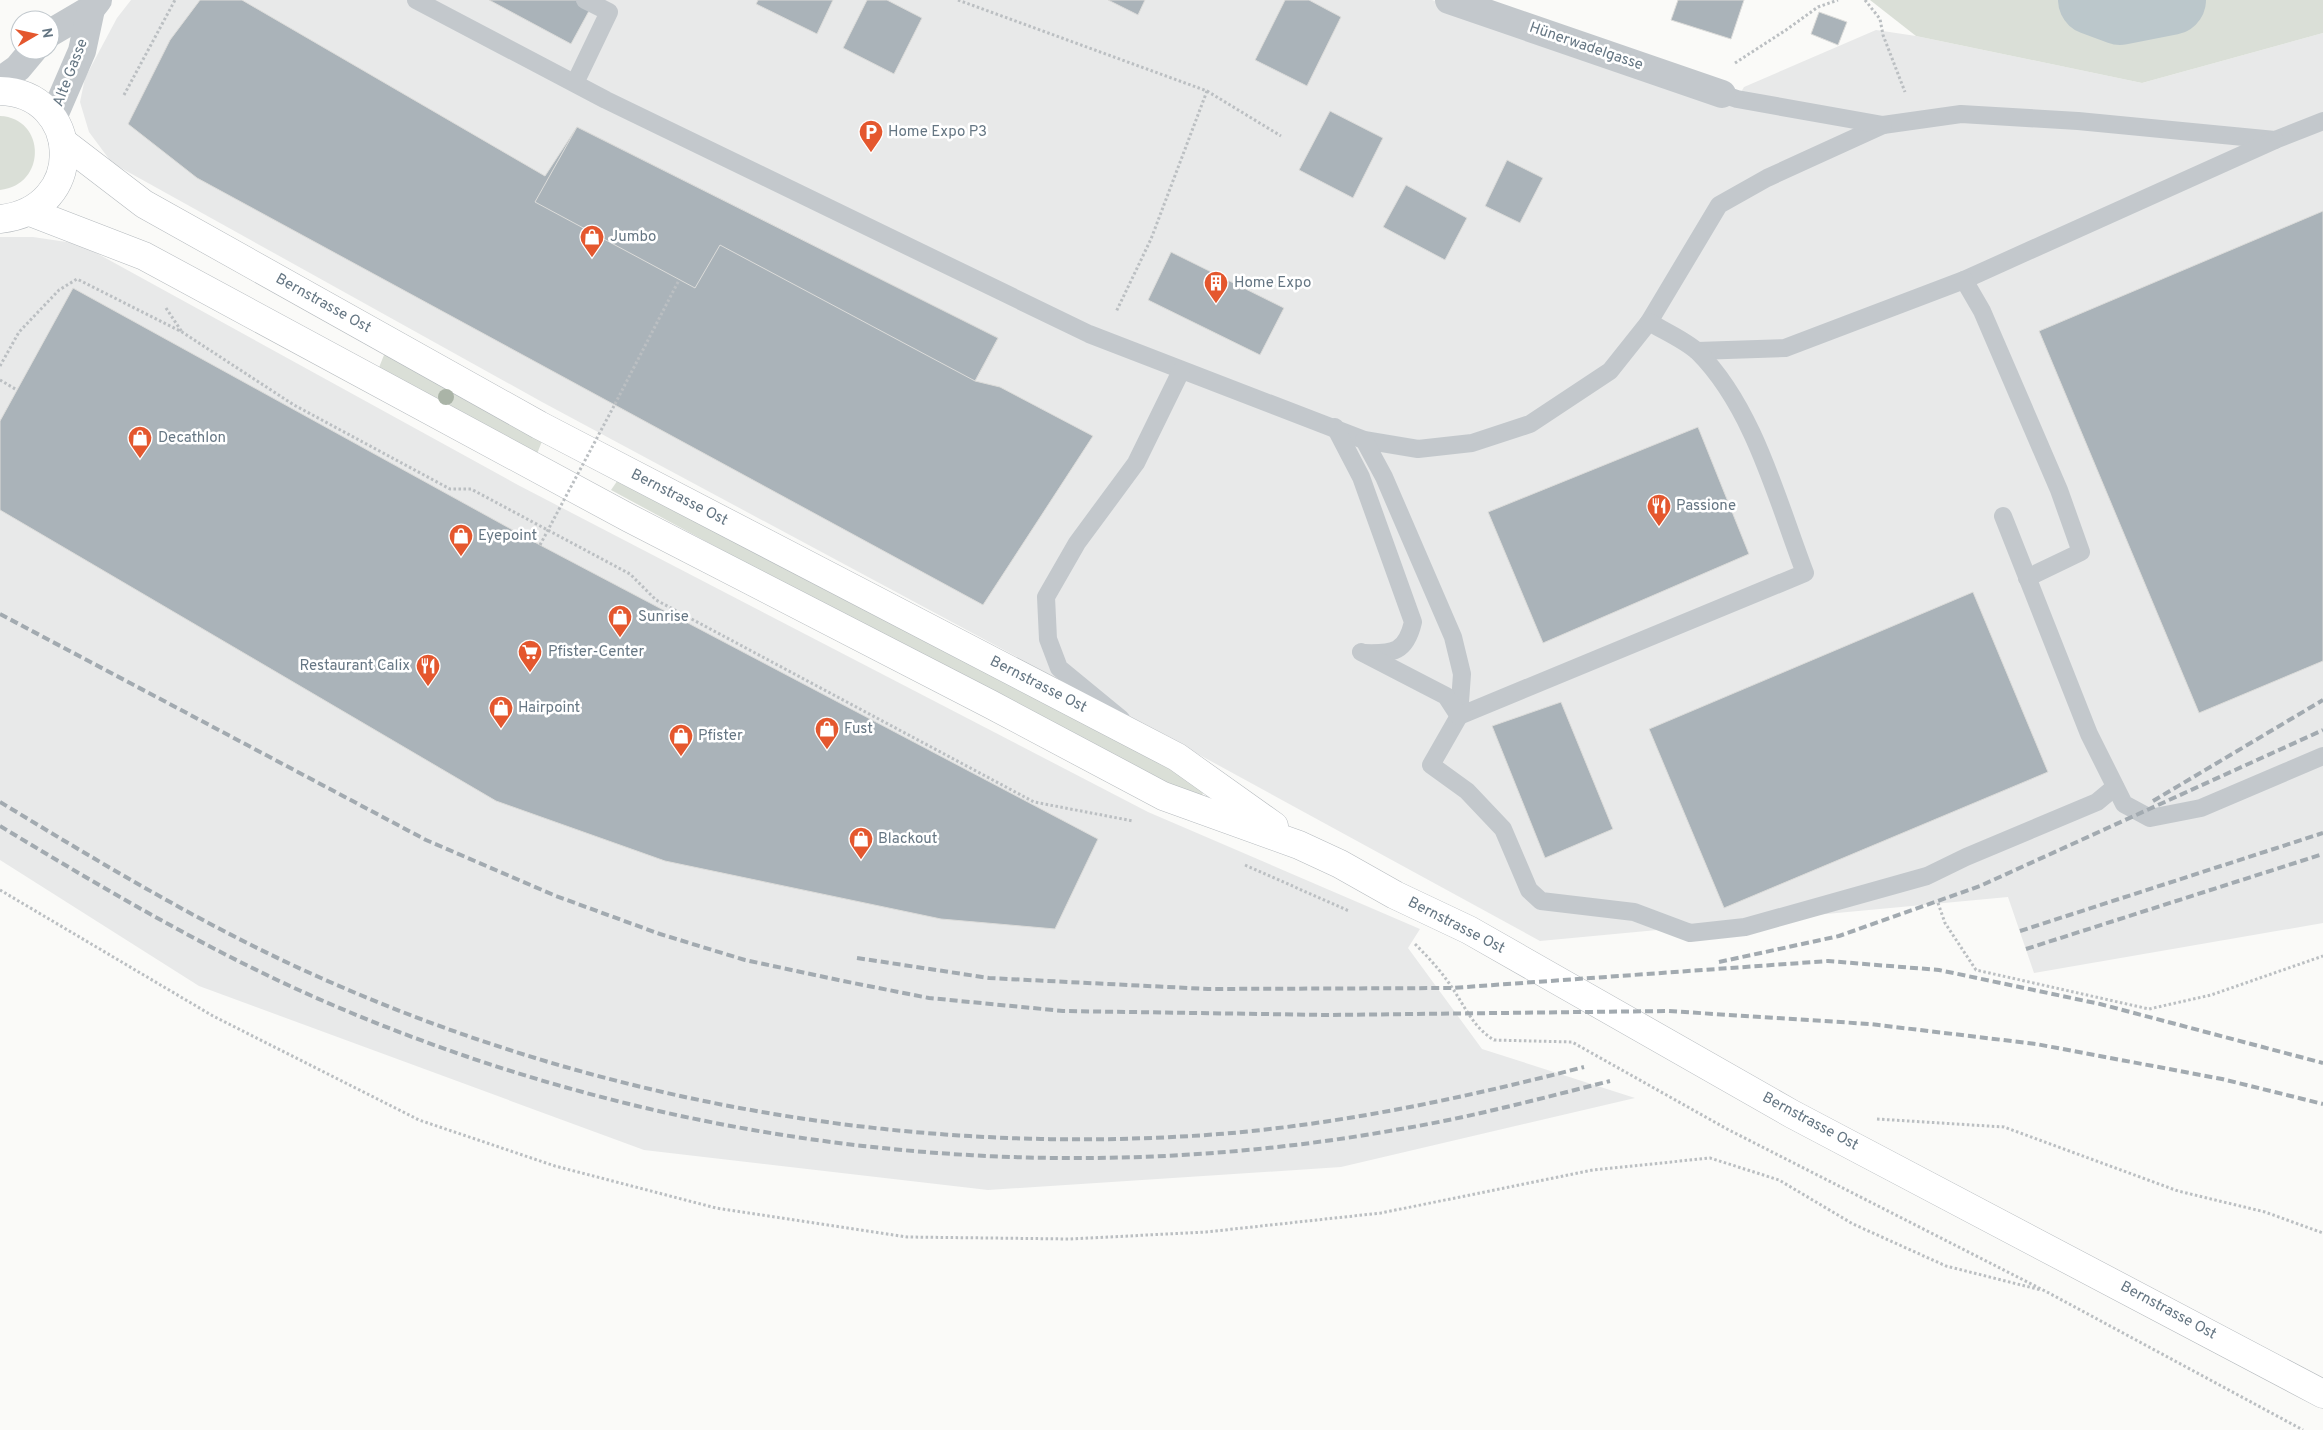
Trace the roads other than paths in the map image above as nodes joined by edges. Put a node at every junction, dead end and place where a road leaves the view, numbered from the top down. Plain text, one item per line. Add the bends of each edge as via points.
1 (416, 0) edge
2 (585, 0) edge
3 (1449, 0) edge
4 (95, 4) edge
5 (612, 6) edge
6 (447, 7) edge
7 (60, 27) edge
8 (25, 60) edge
9 (0, 81) edge
10 (575, 83) junction
11 (0, 91) edge
12 (1722, 94) joint
13 (2323, 121) edge
14 (1883, 125) junction
15 (58, 130) junction
16 (2275, 140) junction
17 (30, 212) junction
18 (0, 219) edge
19 (1964, 280) junction
20 (1649, 322) junction
21 (1696, 351) junction
22 (1181, 371) junction
23 (1335, 427) junction
24 (1364, 440) junction
25 (2003, 516) dead end
26 (2027, 578) junction
27 (1459, 716) junction
28 (1145, 740) junction
29 (2323, 756) edge
30 (2115, 787) junction
31 (1299, 845) junction
32 (2323, 1394) edge

1 - 6 lane
2 - 5 lane
3 - 12 street, Hünerwadelgasse
4 - 7 street
4 - 15 street, Alte Gasse
5 - 10 lane
6 - 10 lane
8 - 9 street
10 - 22 lane via 1104,340
11 - 15 main road, Bernstrasse Ost via 18,93 38,102
12 - 14 lane
13 - 16 lane
14 - 16 lane via 1970,115 2078,121
14 - 20 lane via 1767,178 1719,205
15 - 17 main road via 61,175 44,202
15 - 28 main road, Bernstrasse Ost via 144,204 531,420
16 - 19 lane
17 - 18 main road
17 - 31 main road, Bernstrasse Ost via 144,256 629,518 1163,796
19 - 21 lane via 1785,348
19 - 26 lane via 1982,311 2059,490 2082,552
20 - 21 lane
20 - 24 lane via 1610,371 1530,424 1472,443 1418,449
21 - 27 lane via 1744,414 1805,573
22 - 23 lane
22 - 28 lane via 1136,463 1077,543 1046,597 1048,639 1059,668
23 - 24 lane
23 - 27 lane via 1361,477 1413,622 1409,640 1400,648 1381,653 1357,650 1446,696
24 - 27 lane via 1384,477 1453,638 1462,674
25 - 26 lane
26 - 30 lane via 2089,734
27 - 30 lane via 1431,765 1467,791 1503,829 1529,890 1542,901 1634,912 1690,933 1745,927 1927,876 2097,802
28 - 31 main road, Bernstrasse Ost via 1177,757
29 - 30 lane via 2201,808 2150,818 2124,804
31 - 32 main road, Bernstrasse Ost via 1469,930 1792,1114

